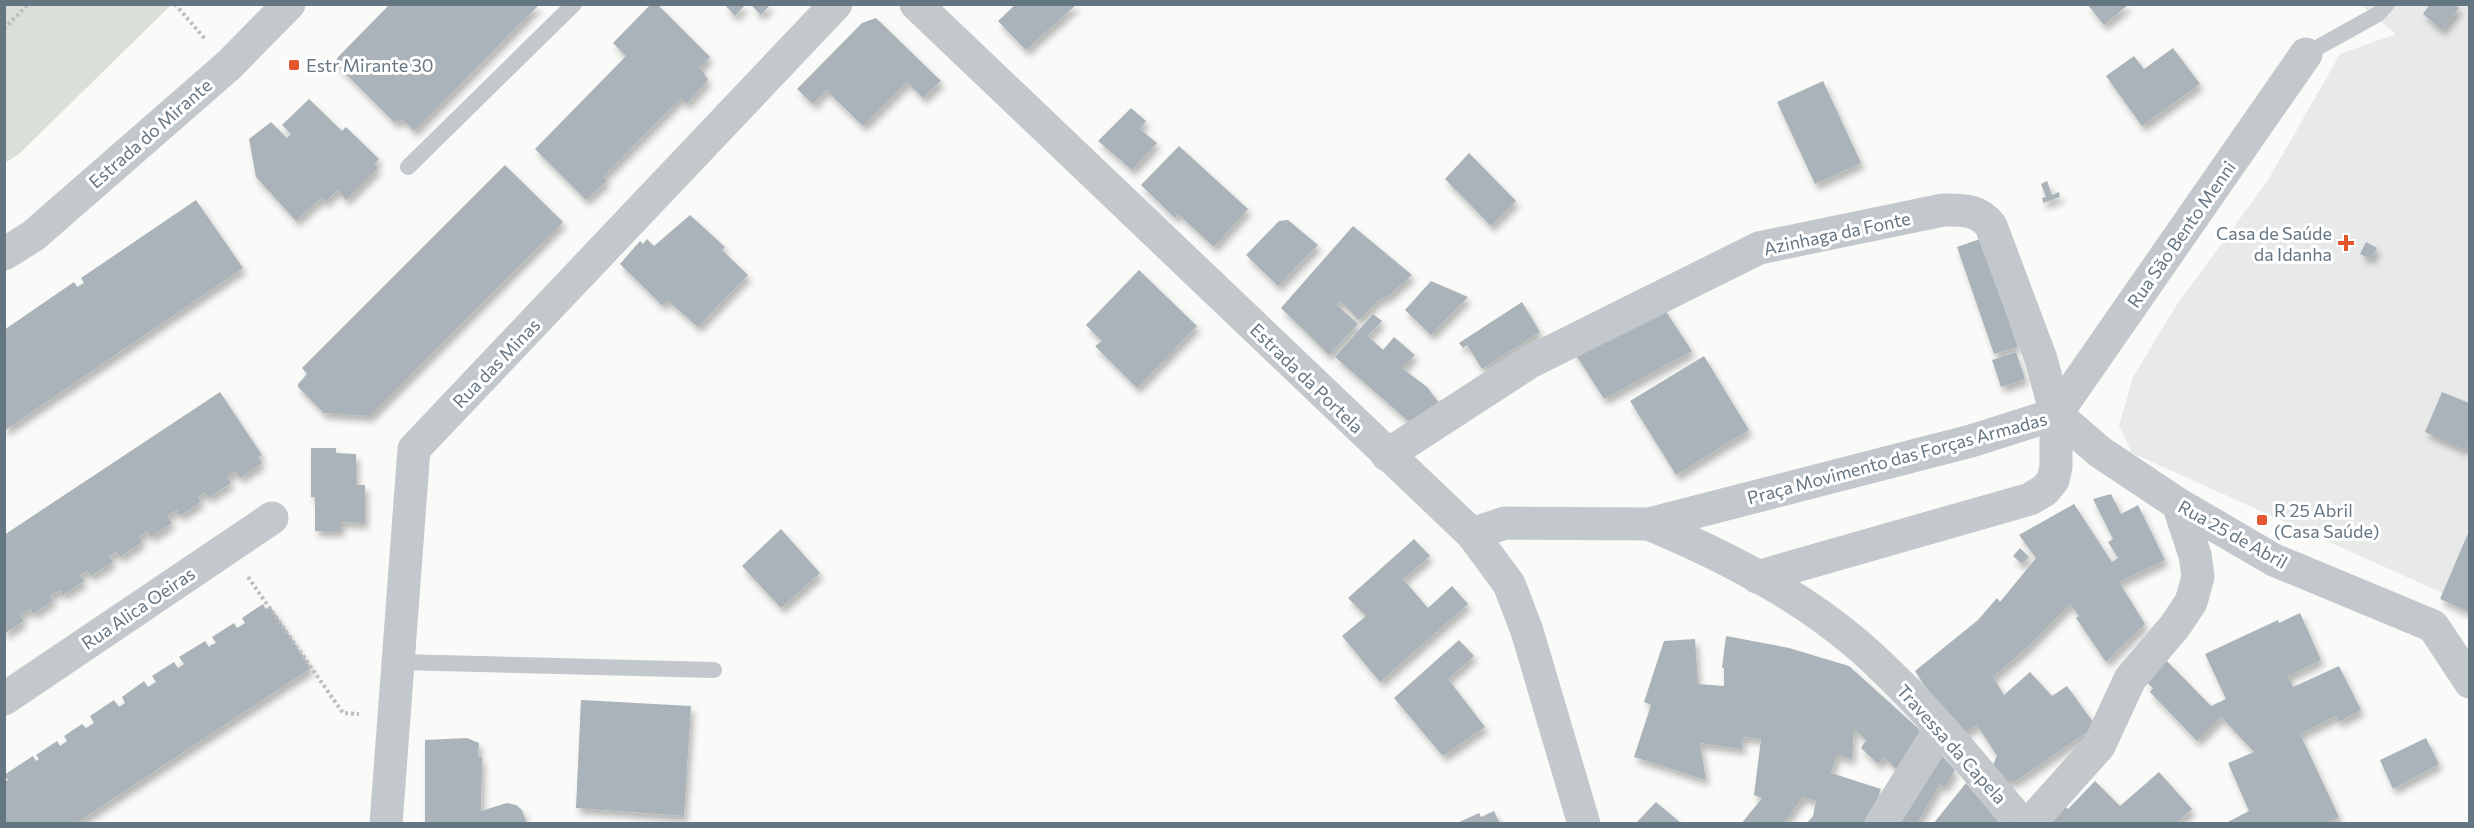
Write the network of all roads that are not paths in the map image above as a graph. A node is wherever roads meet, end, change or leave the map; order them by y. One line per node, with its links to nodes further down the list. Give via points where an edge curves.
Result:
1 (289, 4): 8 (street, Estrada do Mirante, via 229,65 33,236)
2 (574, 4): 7 (lane)
3 (836, 4): 16 (street, Rua das Minas, via 414,448)
4 (916, 4): 10 (street, Estrada da Portela)
5 (2387, 4): 6 (lane, via 2378,14)
6 (2306, 54): 9 (street, Rua São Bento Menni)
7 (408, 167)
8 (4, 254)
9 (2056, 414): 10 (street, Azinhaga da Fonte, via 2041,359 1991,226 1971,210 1943,210 1759,248 1530,362); 11 (street, Rua 25 de Abril, via 2100,452); 13 (street, Praça Movimento das Forças Armadas, via 1971,441); 15 (street, Praça Movimento das Forças Armadas, via 2053,480 2030,499)
10 (1387, 455): 14 (street, Estrada da Portela)
11 (2178, 504): 19 (street, Rua 25 de Abril, via 2274,560 2433,626); 26 (street, via 2198,577 2191,602 2130,680 2099,746)
12 (272, 518): 20 (street, Rua Alica Oeiras)
13 (1649, 524): 14 (street, Praça Movimento das Forças Armadas, via 1505,523); 15 (street, Praça Movimento das Forças Armadas, via 1702,546)
14 (1472, 534): 23 (street, Estrada da Portela, via 1509,584 1527,631)
15 (1758, 577): 17 (street, Praça Movimento das Forças Armadas, via 1821,616)
16 (399, 662): 18 (lane); 22 (street, Rua das Minas)
17 (1881, 665): 21 (street, Travessa da Capela)
18 (714, 670)
19 (2469, 682)
20 (4, 699)
21 (1941, 728): 24 (street); 25 (street, Travessa da Capela)
22 (386, 824)
23 (1584, 824)
24 (1881, 824)
25 (2022, 824)
26 (2029, 824)

